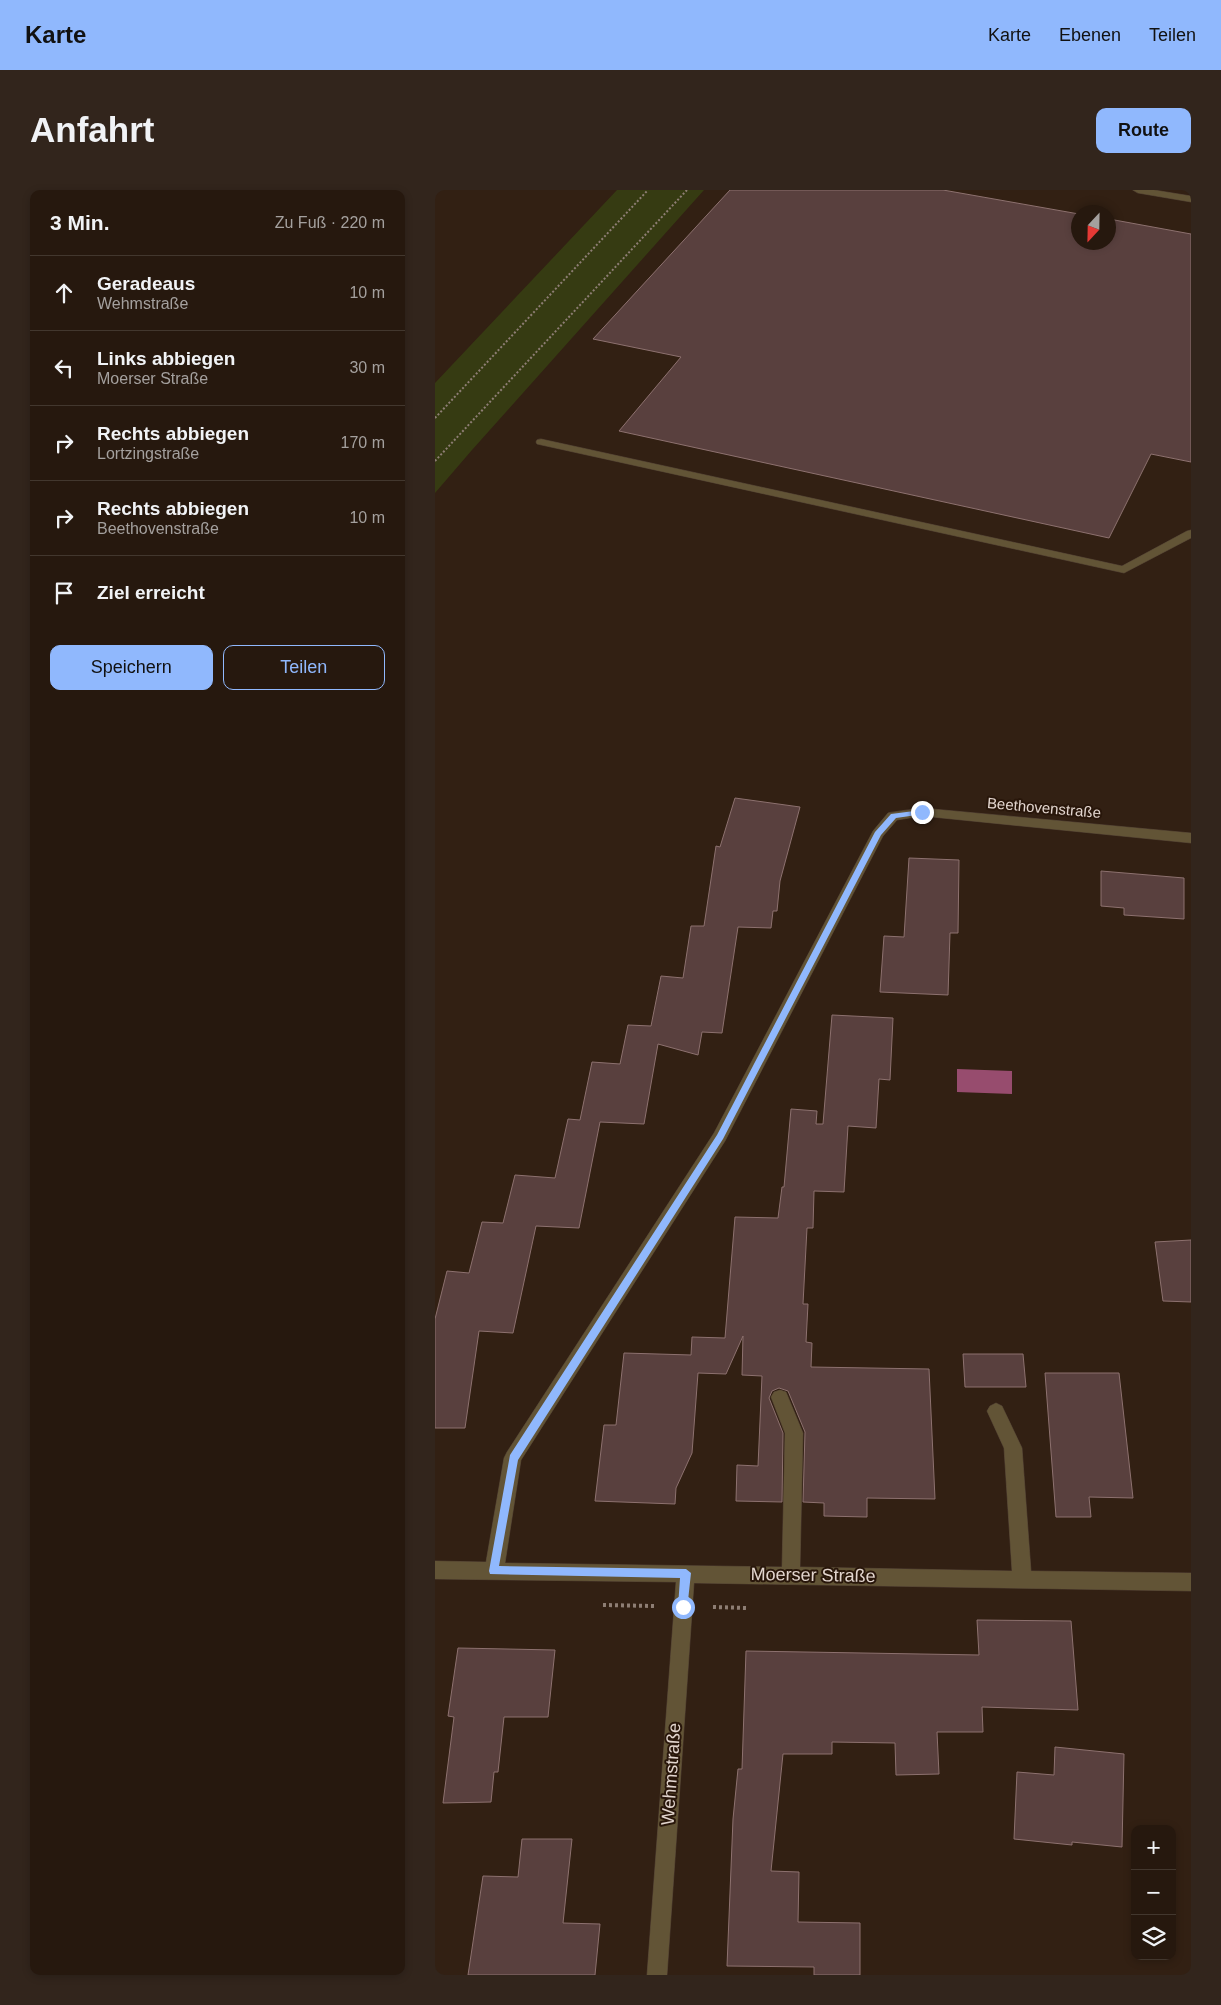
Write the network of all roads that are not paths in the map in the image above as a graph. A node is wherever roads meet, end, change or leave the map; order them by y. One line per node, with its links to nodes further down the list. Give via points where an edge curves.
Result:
1 (1139, 190): 2 (street)
2 (1191, 199)
3 (541, 442): 4 (street, via 1124,570)
4 (1191, 533)
5 (1191, 838): 9 (street, Beethovenstraße, via 922,812 893,816 878,834 720,1137 513,1458)
6 (780, 1397): 11 (street, via 794,1432)
7 (996, 1411): 12 (street, via 1013,1448)
8 (435, 1570): 9 (street, Moerser Straße)
9 (493, 1571): 10 (street, Moerser Straße)
10 (686, 1573): 11 (street, Moerser Straße); 14 (street, Wehmstraße)
11 (791, 1575): 12 (street, Moerser Straße)
12 (1022, 1578): 13 (street, Moerser Straße)
13 (1191, 1582)
14 (657, 1975)

